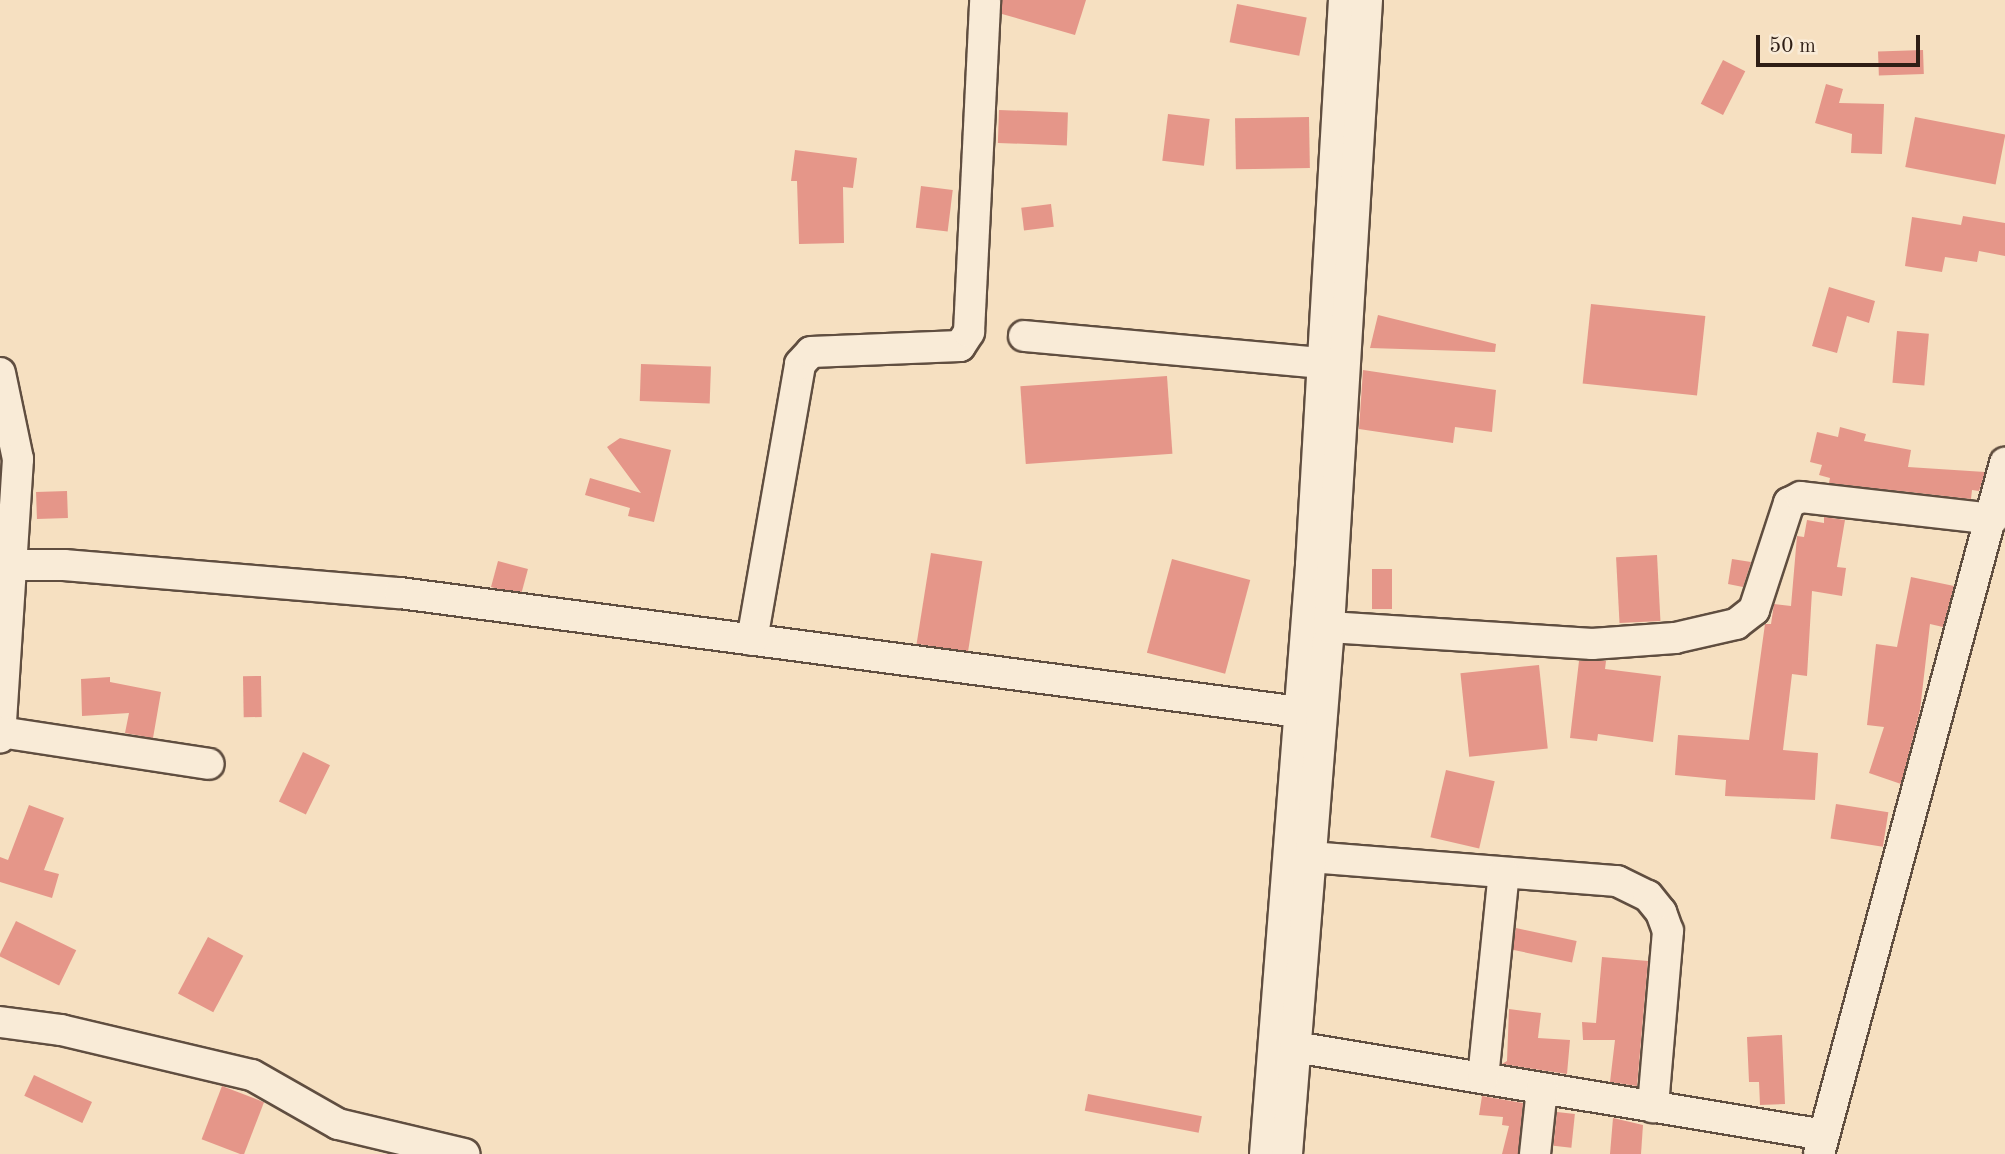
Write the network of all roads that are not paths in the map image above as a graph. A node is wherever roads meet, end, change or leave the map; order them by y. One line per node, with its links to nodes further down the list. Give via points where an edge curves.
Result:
1 (985, 0): 11 (street, via 969,332 960,346 811,352 800,364)
2 (1344, 0): 5 (street)
3 (1367, 0): 5 (street)
4 (1024, 337): 5 (street)
5 (1334, 365): 10 (street); 12 (street)
6 (0, 373): 9 (street, via 18,459)
7 (2005, 470): 8 (street)
8 (1993, 519): 10 (street, via 1801,497 1789,503 1754,610 1736,624 1675,638 1591,644); 22 (street, via 1918,778)
9 (7, 565): 11 (street, via 400,593); 13 (street)
10 (1329, 627): 15 (street)
11 (752, 640): 12 (street)
12 (1299, 712): 24 (street)
13 (0, 734): 14 (street)
14 (209, 764)
15 (1310, 857): 16 (street); 18 (street)
16 (1504, 873): 19 (street); 21 (street, via 1617,881 1633,886 1661,912 1668,932)
17 (0, 1022): 23 (street, via 61,1030 251,1074 338,1124)
18 (1295, 1047): 19 (street); 25 (street)
19 (1483, 1078): 20 (street)
20 (1542, 1088): 21 (street); 26 (street)
21 (1653, 1107): 22 (street)
22 (1821, 1145)
23 (464, 1154)
24 (1265, 1154)
25 (1287, 1154)
26 (1535, 1154)

